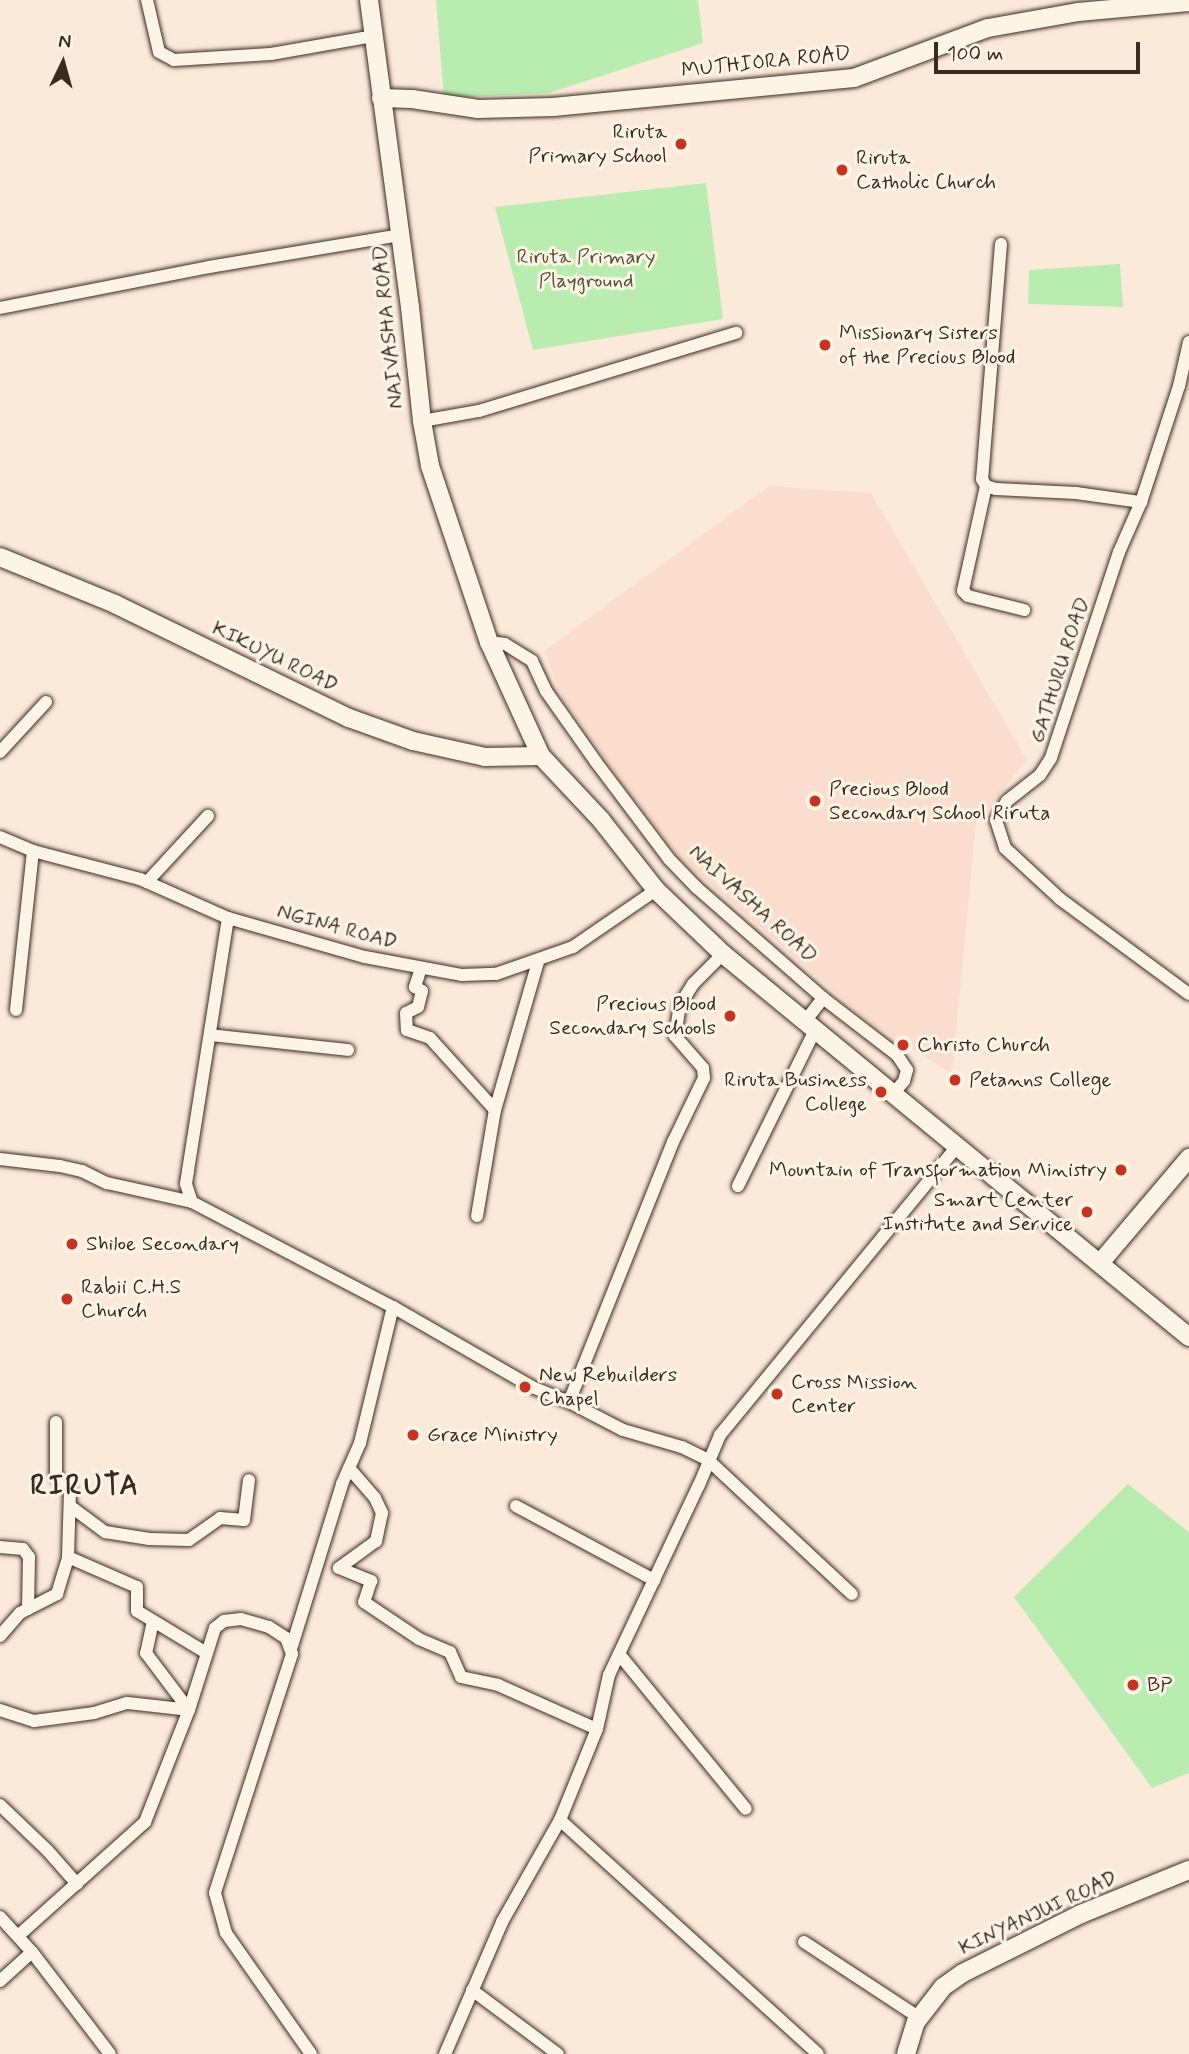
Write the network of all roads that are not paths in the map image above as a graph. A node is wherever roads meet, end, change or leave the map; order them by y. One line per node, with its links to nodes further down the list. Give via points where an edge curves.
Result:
1 (146, 0): 5 (street, via 159,52 174,60 271,54)
2 (369, 0): 5 (main road, NAIVASHA ROAD)
3 (1189, 2): 4 (main road, MUTHIORA ROAD)
4 (1077, 6): 6 (main road, MUTHIORA ROAD, via 988,28 854,78 553,107 478,109)
5 (374, 36): 6 (main road, NAIVASHA ROAD)
6 (381, 98): 7 (main road, NAIVASHA ROAD)
7 (401, 236): 9 (street); 13 (main road, NAIVASHA ROAD)
8 (1001, 244): 14 (street, via 982,460)
9 (0, 308)
10 (736, 333): 13 (street, via 479,411)
11 (1189, 342): 12 (street, GATHURU ROAD)
12 (1184, 385): 15 (street, GATHURU ROAD)
13 (422, 421): 18 (main road, NAIVASHA ROAD, via 430,466)
14 (986, 486): 15 (street); 17 (street, via 963,591)
15 (1142, 502): 31 (street, GATHURU ROAD, via 1119,552 1047,767 1007,801 996,820 1005,848 1060,899)
16 (0, 557): 21 (main road, KIKUYU ROAD, via 115,604 349,718 414,741 485,757)
17 (1024, 610)
18 (489, 642): 21 (main road, NAIVASHA ROAD); 32 (street, NAIVASHA ROAD, via 505,644 532,661 554,702 669,859)
19 (46, 702): 20 (street)
20 (0, 752)
21 (541, 756): 26 (main road, NAIVASHA ROAD, via 601,820)
22 (208, 817): 25 (street)
23 (0, 836): 24 (street, NGINA ROAD)
24 (33, 851): 25 (street, NGINA ROAD); 33 (street)
25 (147, 882): 27 (street, NGINA ROAD)
26 (656, 890): 28 (main road, NAIVASHA ROAD); 29 (street, NGINA ROAD, via 573,947)
27 (228, 918): 30 (street, NGINA ROAD); 35 (street)
28 (723, 954): 34 (main road, NAIVASHA ROAD); 48 (street, via 680,1005 675,1036 703,1068 704,1078 673,1142)
29 (538, 962): 30 (street, NGINA ROAD, via 496,974 463,975); 38 (street)
30 (421, 968): 38 (street, via 415,987 422,991 418,1007 406,1013 407,1030 430,1038)
31 (1189, 994)
32 (823, 998): 34 (street); 37 (street, NAIVASHA ROAD, via 897,1055 907,1070)
33 (16, 1010)
34 (811, 1024): 37 (main road, NAIVASHA ROAD); 42 (street)
35 (210, 1035): 36 (street); 43 (street, via 186,1184)
36 (348, 1050)
37 (893, 1094): 39 (main road, NAIVASHA ROAD)
38 (495, 1110): 44 (street)
39 (956, 1148): 45 (main road, NAIVASHA ROAD); 50 (street, via 720,1435)
40 (0, 1158): 43 (street, via 82,1171 107,1183)
41 (1189, 1158): 45 (main road)
42 (738, 1186)
43 (191, 1202): 46 (street)
44 (477, 1216)
45 (1101, 1263): 47 (main road, NAIVASHA ROAD)
46 (393, 1307): 48 (street, via 532,1387); 51 (street, via 360,1443)
47 (1189, 1337)
48 (569, 1402): 50 (street, via 623,1430)
49 (56, 1422): 53 (street, via 56,1476 70,1490)
50 (707, 1459): 57 (street); 58 (street)
51 (349, 1468): 62 (street); 67 (street, via 375,1497 382,1513 376,1541 339,1568 371,1581 364,1602 419,1639 450,1652 461,1677 498,1685)
52 (249, 1480): 53 (street, via 244,1520 220,1518 189,1540 105,1532)
53 (70, 1506): 56 (street)
54 (516, 1506): 57 (street)
55 (0, 1547): 59 (street, via 23,1549 29,1557)
56 (68, 1557): 59 (street, via 57,1594); 60 (street, via 137,1587 137,1611)
57 (654, 1580): 64 (street)
58 (852, 1594)
59 (28, 1609): 61 (street)
60 (153, 1621): 63 (street); 66 (street, via 146,1653)
61 (0, 1636)
62 (292, 1646): 63 (street, via 270,1627 241,1619 224,1621 215,1628); 80 (street, via 215,1894 226,1933)
63 (205, 1653): 66 (street)
64 (619, 1654): 67 (street, via 609,1675); 69 (street)
65 (0, 1710): 66 (street, via 34,1721 94,1713 127,1703)
66 (189, 1710): 72 (street, via 145,1822)
67 (597, 1729): 70 (street)
68 (0, 1805): 72 (street)
69 (746, 1809)
70 (561, 1820): 78 (street, via 502,1922); 84 (street)
71 (1189, 1870): 79 (main road, KINYANJUI ROAD, via 1081,1914 979,1963 943,1987)
72 (77, 1884): 74 (street)
73 (0, 1917): 74 (street)
74 (18, 1936): 76 (street)
75 (804, 1942): 79 (street)
76 (32, 1952): 77 (street); 81 (street)
77 (0, 1981)
78 (472, 1990): 82 (street); 83 (street)
79 (921, 2019): 85 (main road, KINYANJUI ROAD)
80 (306, 2053)
81 (110, 2054)
82 (445, 2054)
83 (558, 2054)
84 (818, 2054)
85 (906, 2054)

